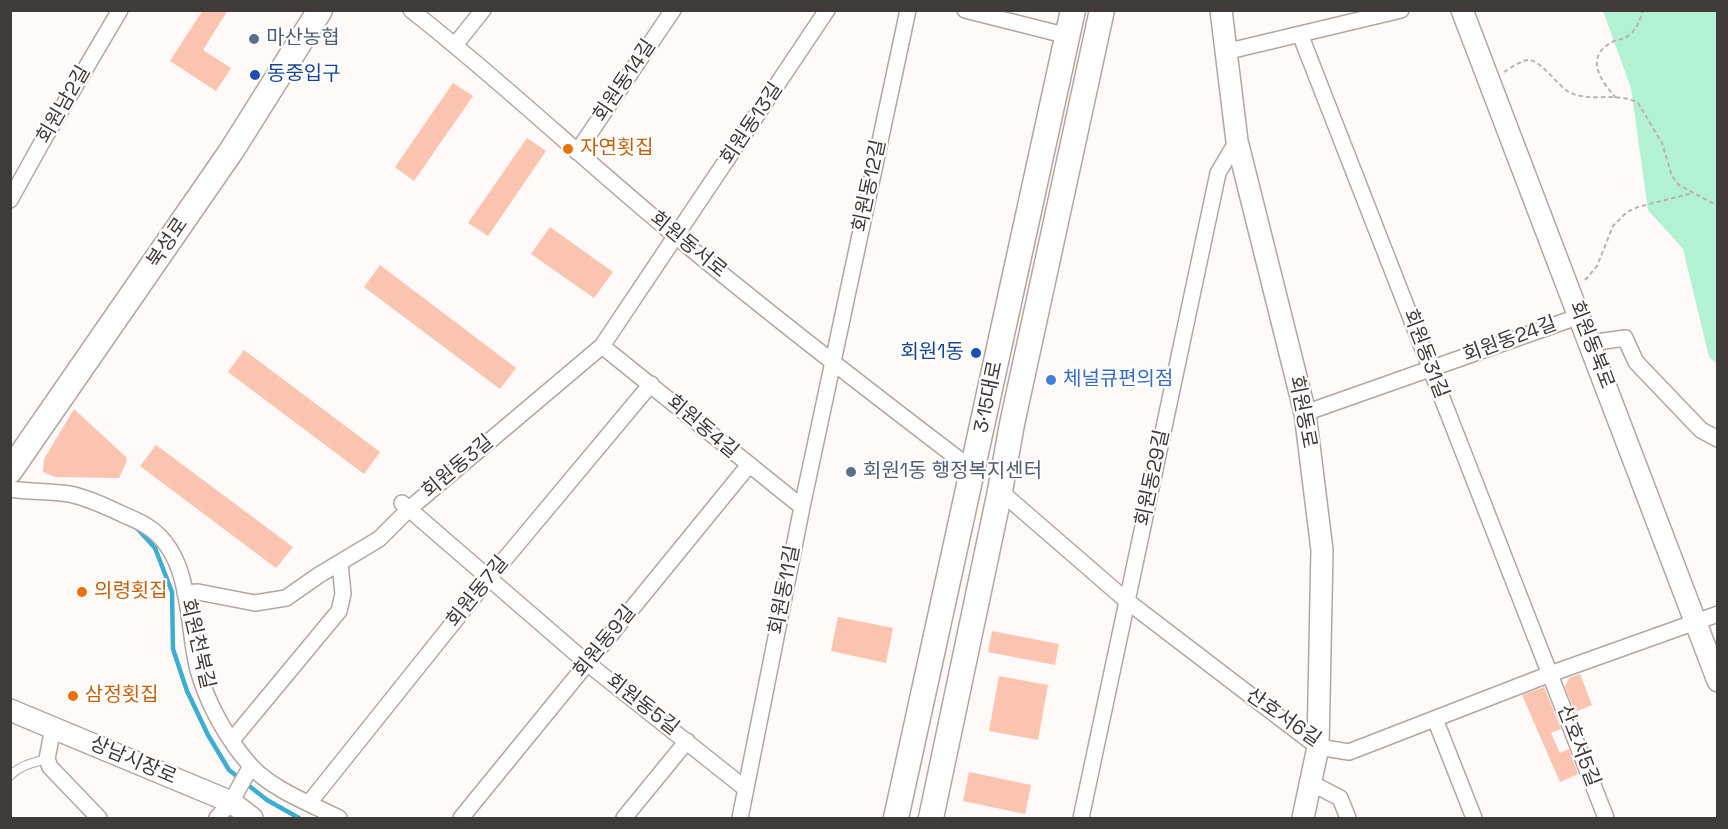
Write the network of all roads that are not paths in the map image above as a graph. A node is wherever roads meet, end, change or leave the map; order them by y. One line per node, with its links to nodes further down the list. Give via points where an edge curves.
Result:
1 (120, 10): 20 (street, 회원남2길)
2 (320, 10): 32 (main road, 북성로, via 232,150)
3 (411, 10): 16 (street, 회원동서로)
4 (483, 10): 16 (street)
5 (673, 10): 19 (street, 회원동14길)
6 (827, 10): 21 (street, 회원동13길)
7 (908, 10): 25 (street, 회원동12길)
8 (965, 10): 15 (street)
9 (1073, 10): 15 (main road, 3·15대로)
10 (1102, 10): 34 (main road, 3·15대로)
11 (1221, 10): 17 (main road, 회원동로)
12 (1401, 10): 14 (street)
13 (1462, 10): 22 (main road, 회원동북로)
14 (1300, 34): 17 (street); 26 (street, 회원동31길)
15 (1068, 36): 31 (main road, 3·15대로)
16 (455, 45): 19 (street, 회원동서로)
17 (1225, 52): 18 (main road, 회원동로)
18 (1237, 141): 28 (main road, 회원동로); 40 (street, 회원동29길, via 1218,173)
19 (577, 152): 21 (street, 회원동서로)
20 (10, 200)
21 (676, 237): 24 (street, 회원동3길); 25 (street, 회원동서로)
22 (1580, 316): 23 (main road, 회원동북로); 26 (street, 회원동24길)
23 (1590, 343): 29 (street, via 1625,338 1636,362 1701,430); 42 (main road, 회원동북로)
24 (602, 346): 27 (street, 회원동4길); 35 (street, 회원동3길)
25 (832, 362): 31 (street, 회원동서로); 36 (street, 회원동11길)
26 (1431, 369): 28 (street, 회원동24길); 44 (street, 회원동31길)
27 (651, 384): 30 (street, 회원동4길); 38 (street, 회원동7길)
28 (1305, 413): 51 (main road, 회원동로, via 1322,550)
29 (1718, 439)
30 (749, 465): 36 (street, 회원동4길); 43 (street, 회원동9길)
31 (973, 470): 66 (main road, 3·15대로)
32 (10, 471)
33 (10, 489): 39 (street, 회원천북길, via 70,494 146,525 167,545)
34 (1000, 491): 40 (street, 산호서6길); 67 (main road, 3·15대로)
35 (405, 506): 37 (street, 회원동3길, via 379,539); 38 (street, 회원동5길)
36 (801, 507): 56 (street, 회원동11길)
37 (340, 564): 39 (street, 회원동3길, via 286,598 255,603); 49 (street, via 343,594 339,611)
38 (489, 578): 43 (street, 회원동5길); 58 (street, 회원동7길)
39 (185, 593): 49 (street, 회원천북길, via 198,670)
40 (1127, 601): 51 (street, 산호서6길); 68 (street, 회원동29길)
41 (1718, 614): 42 (street, 산호서6길)
42 (1694, 622): 44 (street, 산호서6길); 45 (main road, 회원동북로)
43 (587, 663): 50 (street, 회원동5길); 63 (street, 회원동9길)
44 (1550, 674): 47 (street, 산호서6길); 72 (street, 산호서5길)
45 (1718, 681)
46 (10, 710): 48 (main road, 상남시장로)
47 (1435, 719): 51 (street, 산호서6길, via 1349,752); 71 (street)
48 (53, 727): 52 (street); 57 (main road, 상남시장로)
49 (232, 740): 53 (street, 회원천북길)
50 (687, 741): 56 (street, 회원동5길); 64 (street)
51 (1318, 747): 55 (main road, 회원동로)
52 (47, 759): 54 (lane, via 16,769); 59 (street)
53 (249, 769): 57 (street); 58 (street, 회원천북길)
54 (10, 776)
55 (1311, 783): 69 (main road, 회원동로); 70 (street, via 1340,798)
56 (746, 789): 65 (street, 회원동11길)
57 (235, 796): 60 (street); 61 (main road, 상남시장로)
58 (309, 802): 62 (street, 회원천북길)
59 (99, 819)
60 (217, 819)
61 (252, 819)
62 (339, 819)
63 (461, 819)
64 (624, 819)
65 (740, 819)
66 (896, 819)
67 (931, 819)
68 (1081, 819)
69 (1303, 819)
70 (1348, 819)
71 (1474, 819)
72 (1606, 819)

